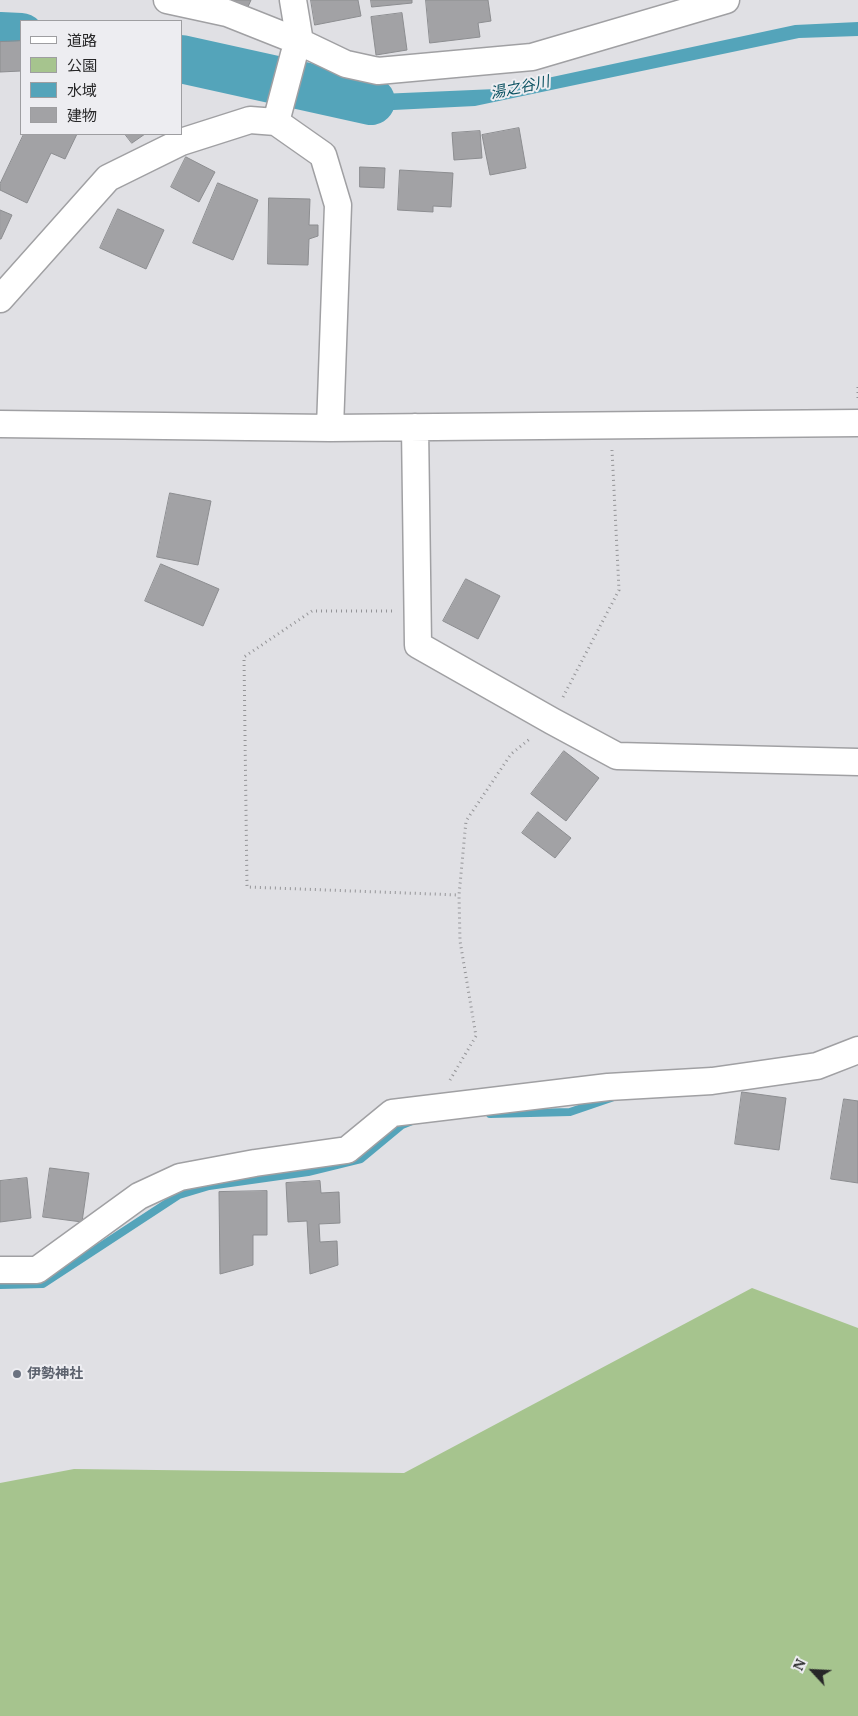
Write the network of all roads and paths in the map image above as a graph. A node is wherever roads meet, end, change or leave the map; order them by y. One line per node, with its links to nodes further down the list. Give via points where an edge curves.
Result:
1 (168, 0): 4 (street, via 227,13)
2 (293, 0): 4 (street)
3 (726, 0): 4 (street, via 532,57 378,71)
4 (297, 48): 5 (street)
5 (278, 114): 6 (street, via 181,142 108,178); 11 (street, via 323,155 338,205)
6 (0, 299)
7 (858, 423): 9 (street)
8 (0, 424): 11 (street)
9 (611, 425): 10 (street); 13 (path, via 619,590)
10 (415, 427): 11 (street); 12 (street)
11 (330, 428)
12 (418, 611): 13 (street, via 418,645); 15 (path, via 312,611 244,657 247,887)
13 (552, 722): 14 (street, via 617,756); 15 (path, via 511,754 466,820)
14 (858, 762)
15 (460, 895): 17 (path, via 460,941 476,1036)
16 (858, 1050): 17 (street, via 817,1066 712,1081 608,1087)
17 (434, 1106): 18 (street, via 392,1112 347,1150 180,1177 139,1196 37,1270)
18 (0, 1270)

